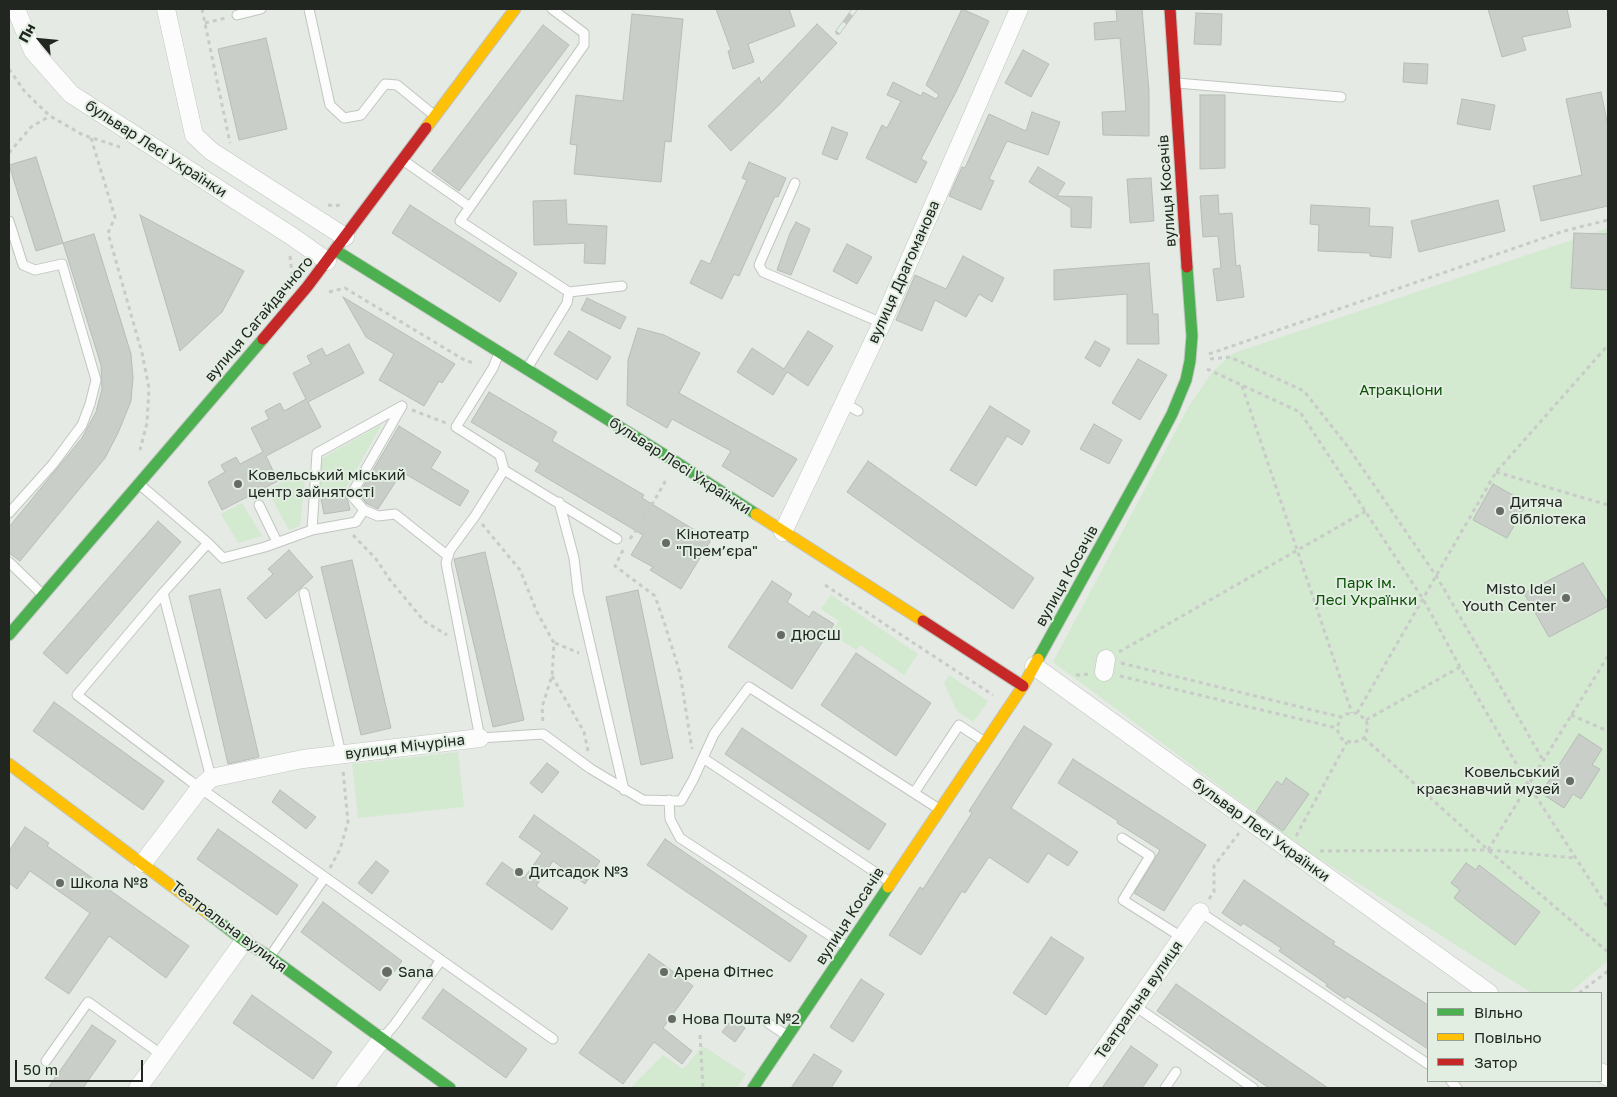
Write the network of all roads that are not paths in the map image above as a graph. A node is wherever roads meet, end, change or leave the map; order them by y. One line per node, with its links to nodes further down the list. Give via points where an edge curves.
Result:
1 (16, 9): 17 (street, бульвар Лесі Українки, via 34,51 71,94 293,237)
2 (166, 9): 17 (street, бульвар Лесі Українки, via 194,135)
3 (261, 9): 9 (lane)
4 (309, 9): 12 (lane, via 330,105 344,118 361,115 385,84 397,85)
5 (515, 9): 12 (street, вулиця Сагайдачного)
6 (552, 9): 15 (lane, via 584,32 584,45)
7 (1019, 9): 20 (street, вулиця Драгоманова)
8 (1170, 9): 10 (street, вулиця Косачів)
9 (237, 15)
10 (1175, 83): 11 (lane); 40 (street, вулиця Косачів, via 1192,336 1186,380 1172,414)
11 (1341, 97)
12 (434, 116): 13 (street, вулиця Сагайдачного)
13 (402, 159): 15 (lane); 17 (street, вулиця Сагайдачного)
14 (795, 183): 20 (lane, via 759,265 763,272)
15 (470, 207): 19 (lane, via 460,221)
16 (9, 221): 28 (lane, via 23,265 35,270 62,264 96,380 82,425 53,464)
17 (335, 249): 21 (street, бульвар Лесі Українки); 24 (street, вулиця Сагайдачного, via 307,287)
18 (622, 286): 19 (lane)
19 (569, 292): 22 (lane, via 567,302)
20 (882, 324): 30 (street, вулиця Драгоманова, via 851,407)
21 (500, 353): 22 (street, бульвар Лесі Українки); 23 (lane, via 456,427 500,455)
22 (527, 370): 30 (street, бульвар Лесі Українки)
23 (504, 470): 25 (lane); 34 (lane)
24 (139, 484): 33 (lane); 38 (street, вулиця Сагайдачного)
25 (559, 502): 31 (lane); 48 (lane)
26 (259, 505): 32 (lane)
27 (364, 510): 29 (lane, via 356,522); 29 (lane, via 350,496 402,406 317,453); 34 (lane, via 378,516 395,514)
28 (9, 513)
29 (312, 530): 32 (lane)
30 (783, 532): 41 (street, бульвар Лесі Українки)
31 (618, 539)
32 (277, 542): 33 (lane, via 223,558)
33 (208, 543): 36 (lane)
34 (448, 556): 42 (lane, вулиця Мічуріна, via 446,563 460,643)
35 (9, 562): 38 (lane)
36 (163, 593): 47 (lane); 47 (lane, via 77,695)
37 (304, 593): 44 (lane)
38 (42, 594): 39 (street, вулиця Сагайдачного)
39 (9, 635)
40 (1034, 666): 41 (street, вулиця Косачів); 62 (street, бульвар Лесі Українки)
41 (1022, 686): 43 (street, вулиця Косачів)
42 (480, 738): 44 (street, вулиця Мічуріна); 48 (lane, via 543,734)
43 (985, 742): 49 (lane, via 959,725); 51 (street, вулиця Косачів)
44 (341, 754): 47 (street, вулиця Мічуріна, via 303,759)
45 (703, 758): 49 (lane, via 714,734 749,687); 50 (lane, via 681,801); 55 (lane)
46 (9, 764): 53 (street, Театральна вулиця)
47 (205, 783): 53 (street); 54 (lane)
48 (624, 790): 50 (lane, via 643,800)
49 (914, 793): 51 (lane)
50 (669, 800): 59 (lane, via 670,819 680,838)
51 (939, 809): 55 (street, вулиця Косачів)
52 (1122, 838): 57 (lane, via 1150,856 1123,900)
53 (144, 863): 58 (street, Театральна вулиця)
54 (325, 877): 60 (lane); 61 (lane)
55 (890, 882): 59 (street, вулиця Косачів)
56 (1200, 912): 57 (street, Театральна вулиця); 70 (lane)
57 (1183, 938): 63 (street, Театральна вулиця)
58 (244, 941): 60 (street, Театральна вулиця); 68 (street)
59 (848, 948): 65 (street, вулиця Косачів)
60 (270, 957): 66 (street, Театральна вулиця)
61 (441, 960): 66 (lane); 67 (lane)
62 (1487, 992)
63 (1135, 1006): 76 (street, Театральна вулиця); 78 (lane)
64 (768, 1023): 65 (lane)
65 (788, 1037): 75 (street, вулиця Косачів)
66 (382, 1039): 73 (street); 74 (street, Театральна вулиця)
67 (553, 1039)
68 (162, 1055): 69 (lane, via 88,1002); 72 (street)
69 (46, 1061)
70 (1427, 1063)
71 (1176, 1072): 77 (lane)
72 (138, 1088)
73 (345, 1088)
74 (450, 1088)
75 (754, 1088)
76 (1077, 1088)
77 (1165, 1088)
78 (1253, 1088)

